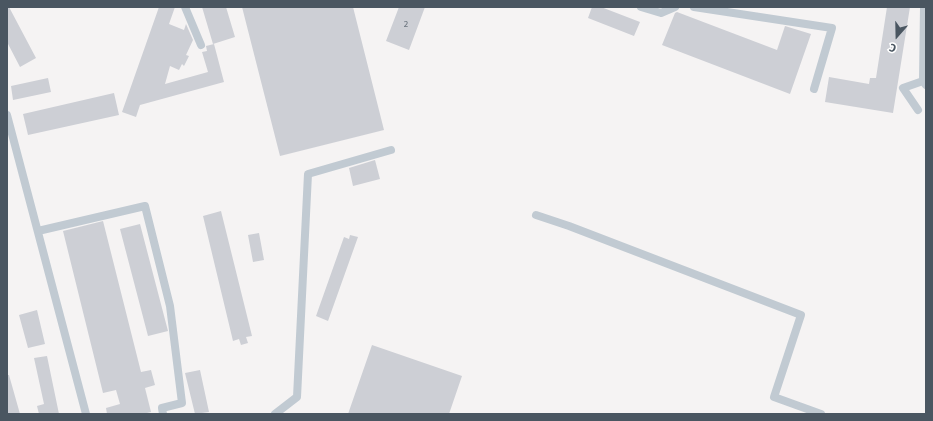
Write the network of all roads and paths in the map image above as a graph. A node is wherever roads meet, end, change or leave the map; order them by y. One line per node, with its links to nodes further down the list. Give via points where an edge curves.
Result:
1 (185, 7): 7 (lane)
2 (641, 7): 3 (lane, via 662,13)
3 (675, 7)
4 (694, 7): 6 (lane)
5 (924, 7): 8 (lane)
6 (741, 10): 10 (lane, via 832,28)
7 (201, 45)
8 (925, 72): 9 (lane)
9 (925, 83): 11 (lane, via 903,88)
10 (814, 89)
11 (918, 110)
12 (7, 115): 15 (lane)
13 (391, 150): 18 (lane, via 308,174 297,397)
14 (536, 215): 19 (lane, via 801,315 774,397)
15 (38, 231): 16 (lane); 17 (lane, via 145,206 170,306 182,403 162,408)
16 (86, 414)
17 (163, 414)
18 (276, 414)
19 (821, 414)

